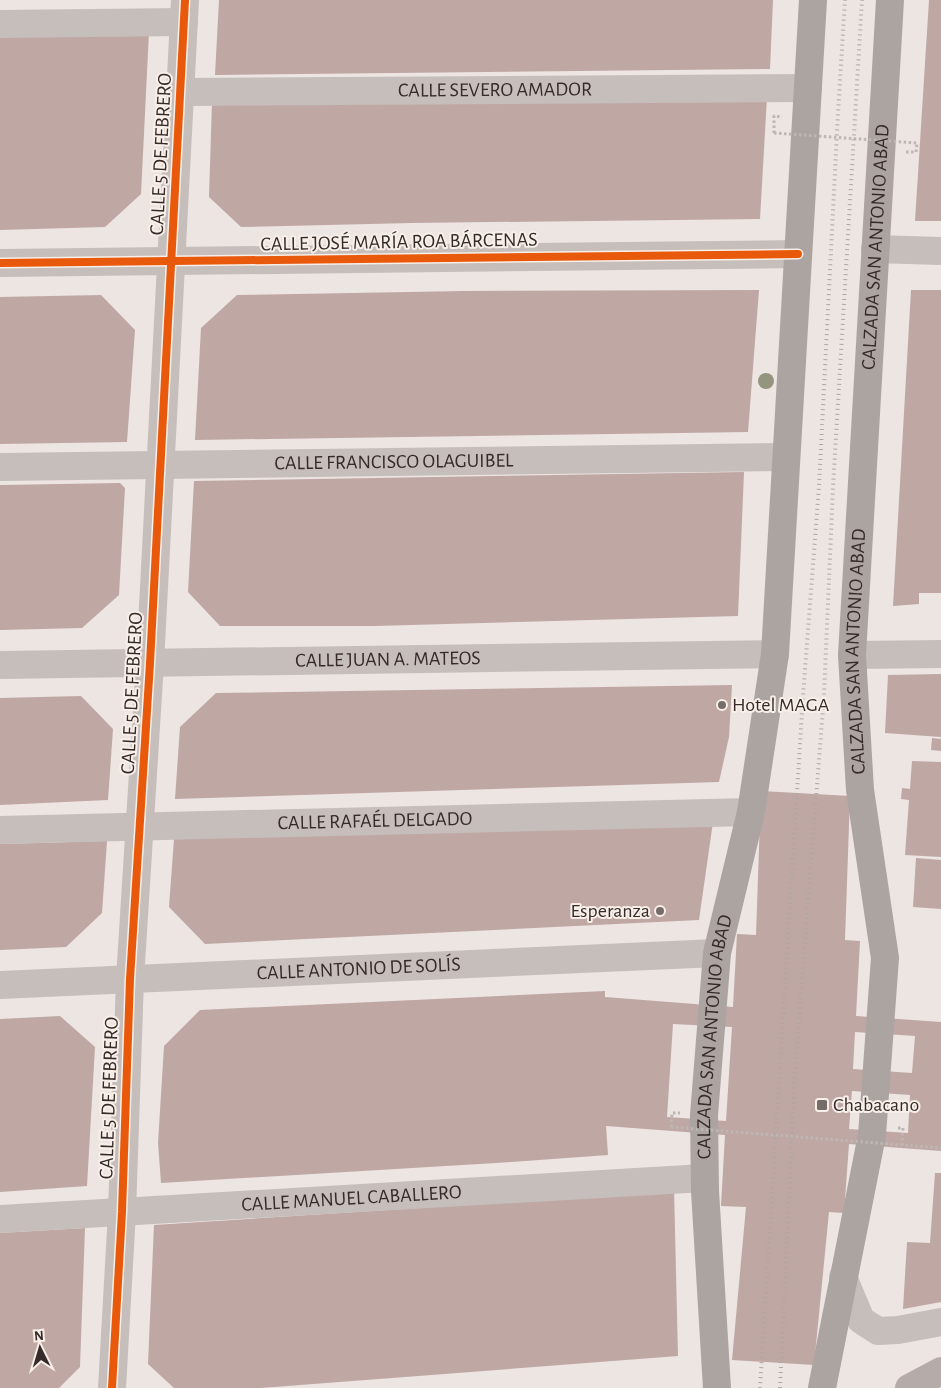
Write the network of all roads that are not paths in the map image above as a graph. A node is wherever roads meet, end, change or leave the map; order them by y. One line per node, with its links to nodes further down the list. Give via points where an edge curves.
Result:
1 (813, 0): 5 (highway, CALZADA SAN ANTONIO ABAD)
2 (890, 0): 7 (highway, CALZADA SAN ANTONIO ABAD)
3 (185, 11): 4 (street); 6 (street, CALLE 5 DE FEBRERO)
4 (0, 24)
5 (808, 88): 6 (street, CALLE SEVERO AMADOR); 9 (highway, CALZADA SAN ANTONIO ABAD)
6 (181, 92): 10 (street, CALLE 5 DE FEBRERO)
7 (875, 249): 8 (street); 17 (highway, CALZADA SAN ANTONIO ABAD)
8 (941, 251)
9 (798, 254): 10 (street, CALLE JOSÉ MARÍA ROA BÁRCENAS); 12 (highway, CALZADA SAN ANTONIO ABAD)
10 (172, 261): 11 (street, CALLE JOSÉ MARÍA ROA BÁRCENAS); 13 (street, CALLE 5 DE FEBRERO)
11 (0, 263)
12 (786, 457): 13 (street, CALLE FRANCISCO OLAGUIBEL); 15 (highway, CALZADA SAN ANTONIO ABAD)
13 (160, 465): 14 (street, CALLE FRANCISCO OLAGUIBEL); 18 (street, CALLE 5 DE FEBRERO)
14 (0, 467)
15 (775, 654): 18 (street, CALLE JUAN A. MATEOS); 20 (highway, CALZADA SAN ANTONIO ABAD)
16 (941, 654): 17 (street)
17 (852, 655): 29 (highway, CALZADA SAN ANTONIO ABAD, via 860,790 884,958 872,1135)
18 (150, 663): 19 (street, CALLE JUAN A. MATEOS); 21 (street, CALLE 5 DE FEBRERO)
19 (0, 665)
20 (751, 812): 21 (street, CALLE RAFAÉL DELGADO); 23 (highway, CALZADA SAN ANTONIO ABAD)
21 (141, 827): 22 (street, CALLE RAFAÉL DELGADO); 24 (street, CALLE 5 DE FEBRERO)
22 (0, 830)
23 (717, 953): 24 (street, CALLE ANTONIO DE SOLÍS); 26 (highway, CALZADA SAN ANTONIO ABAD, via 704,1115)
24 (130, 979): 25 (street, CALLE ANTONIO DE SOLÍS); 27 (street, CALLE 5 DE FEBRERO)
25 (0, 985)
26 (704, 1178): 27 (street, CALLE MANUEL CABALLERO); 33 (highway, CALZADA SAN ANTONIO ABAD)
27 (122, 1212): 28 (street, CALLE MANUEL CABALLERO); 32 (street, CALLE 5 DE FEBRERO)
28 (0, 1219)
29 (843, 1277): 30 (street, via 861,1320 878,1331); 34 (highway, CALZADA SAN ANTONIO ABAD)
30 (941, 1322)
31 (941, 1371): 35 (main road)
32 (112, 1388)
33 (717, 1388)
34 (822, 1388)
35 (909, 1388)

